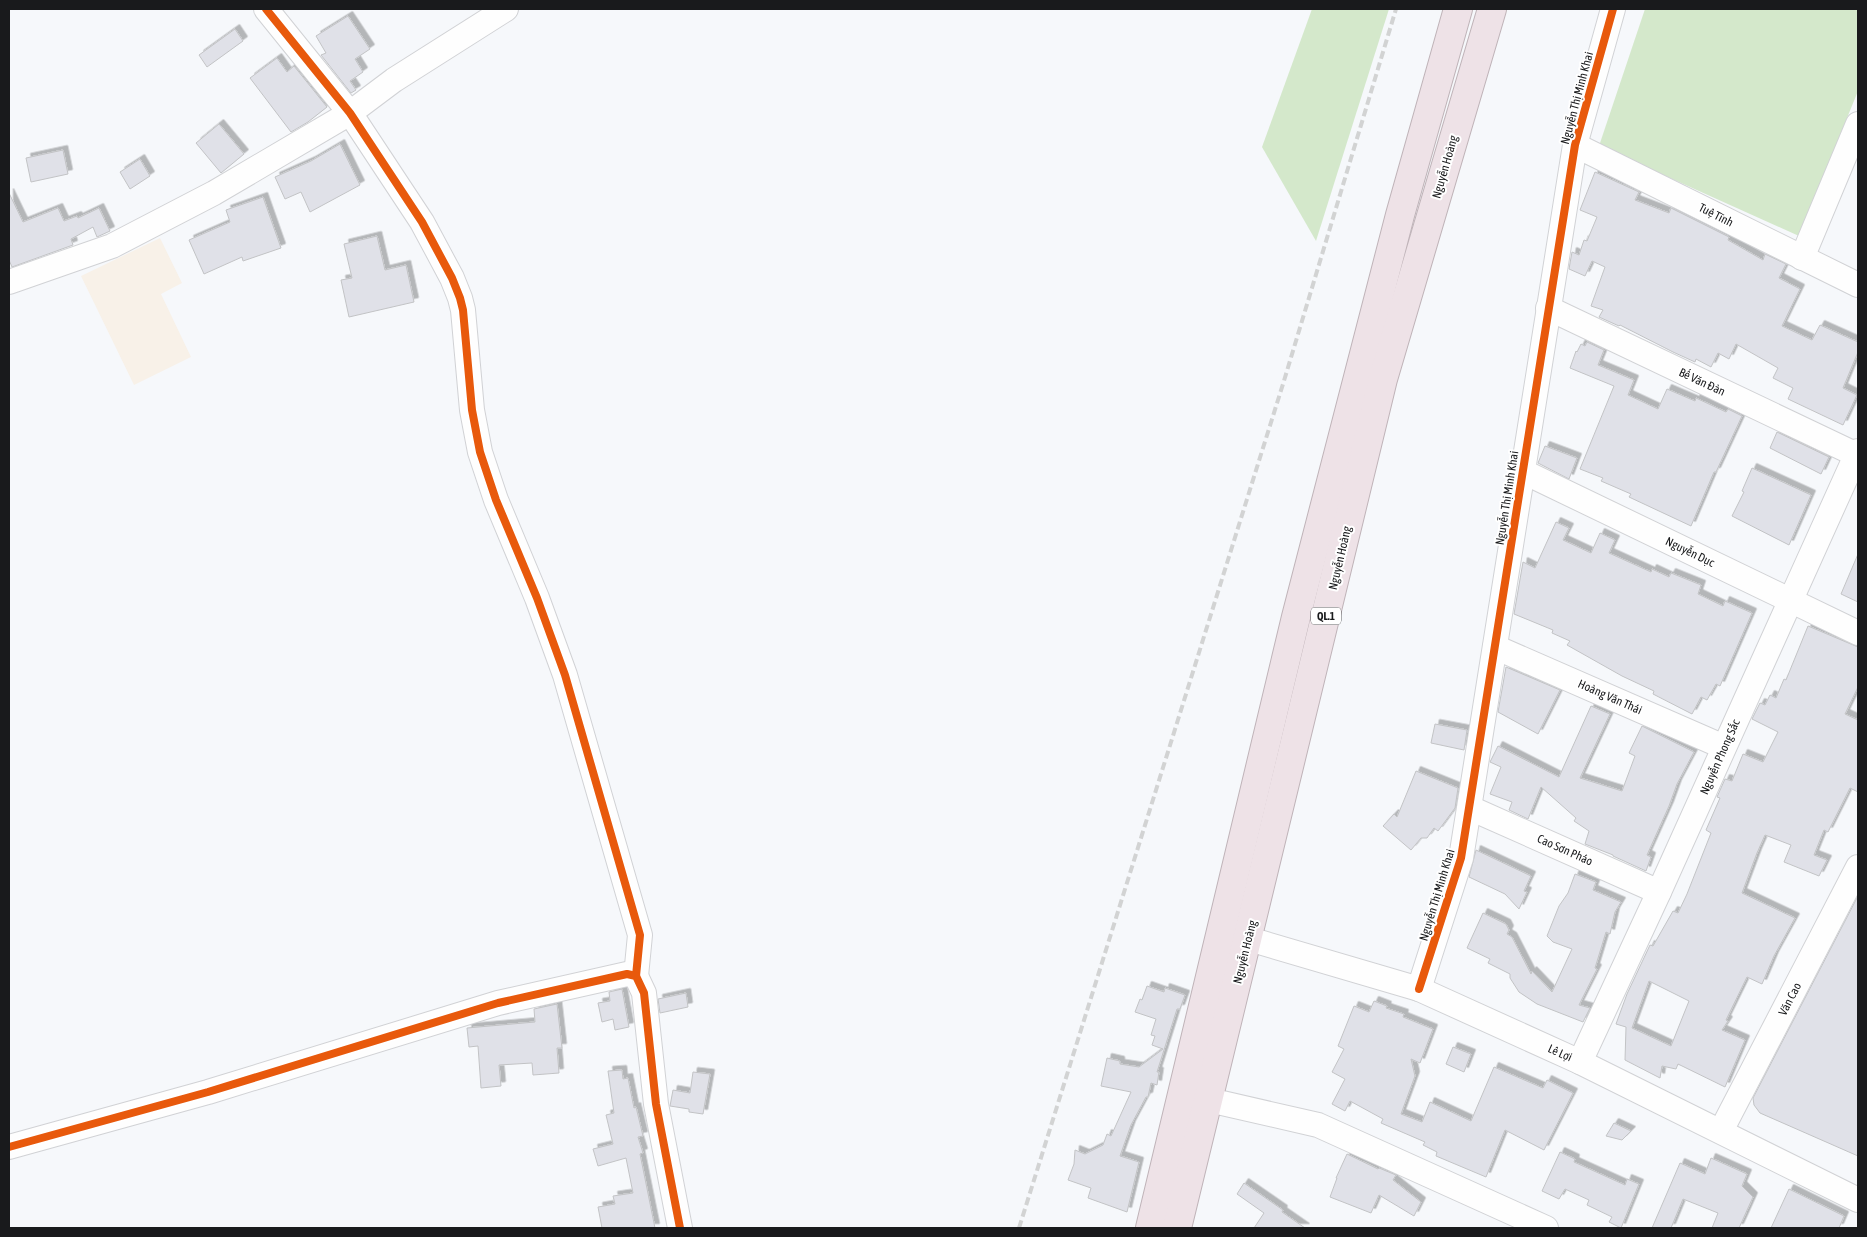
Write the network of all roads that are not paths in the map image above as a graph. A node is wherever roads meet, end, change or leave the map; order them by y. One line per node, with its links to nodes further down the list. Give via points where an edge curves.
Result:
1 (266, 9): 6 (street)
2 (506, 9): 6 (street, via 394,80)
3 (1458, 9): 31 (highway, QL.1, via 1400,215 1296,617)
4 (1492, 9): 22 (highway, Nguyễn Hoàng / QL.1, via 1383,379)
5 (1613, 9): 8 (street, Nguyễn Thị Minh Khai)
6 (350, 113): 10 (street, via 214,193 112,246); 23 (street, via 422,222 460,298 472,410 480,452 565,675 640,935)
7 (1858, 124): 9 (street)
8 (1575, 145): 9 (street, Tuệ Tĩnh); 12 (street, Nguyễn Thị Minh Khai)
9 (1802, 258): 11 (street, Tuệ Tĩnh)
10 (9, 282)
11 (1858, 286)
12 (1548, 308): 13 (street, Bế Văn Đàn); 14 (street, Nguyễn Thị Minh Khai)
13 (1857, 453): 15 (street, Nguyễn Phong Sắc)
14 (1522, 471): 15 (street, Nguyễn Dục); 17 (street, Nguyễn Thị Minh Khai)
15 (1791, 600): 16 (street, Nguyễn Dục); 18 (street, Nguyễn Phong Sắc)
16 (1858, 633)
17 (1495, 647): 18 (street, Hoàng Văn Thái); 19 (street, Nguyễn Thị Minh Khai)
18 (1724, 747): 21 (street, Nguyễn Phong Sắc)
19 (1470, 808): 21 (street, Cao Sơn Pháo); 24 (street, Nguyễn Thị Minh Khai, via 1461,858)
20 (1858, 867): 27 (street, Văn Cao)
21 (1659, 892): 25 (street, Nguyễn Phong Sắc)
22 (1249, 939): 24 (street, Lê Lợi); 26 (highway, Nguyễn Hoàng / QL.1)
23 (636, 976): 28 (street, via 627,974 498,1004 208,1092); 30 (street, via 644,993 656,1104)
24 (1419, 989): 25 (street, Lê Lợi)
25 (1580, 1062): 27 (street, Lê Lợi)
26 (1209, 1100): 32 (highway, Nguyễn Hoàng / QL.1); 33 (street, via 1318,1125)
27 (1721, 1132): 29 (street, Lê Lợi)
28 (9, 1147)
29 (1858, 1200)
30 (680, 1228)
31 (1150, 1228)
32 (1177, 1228)
33 (1546, 1228)

